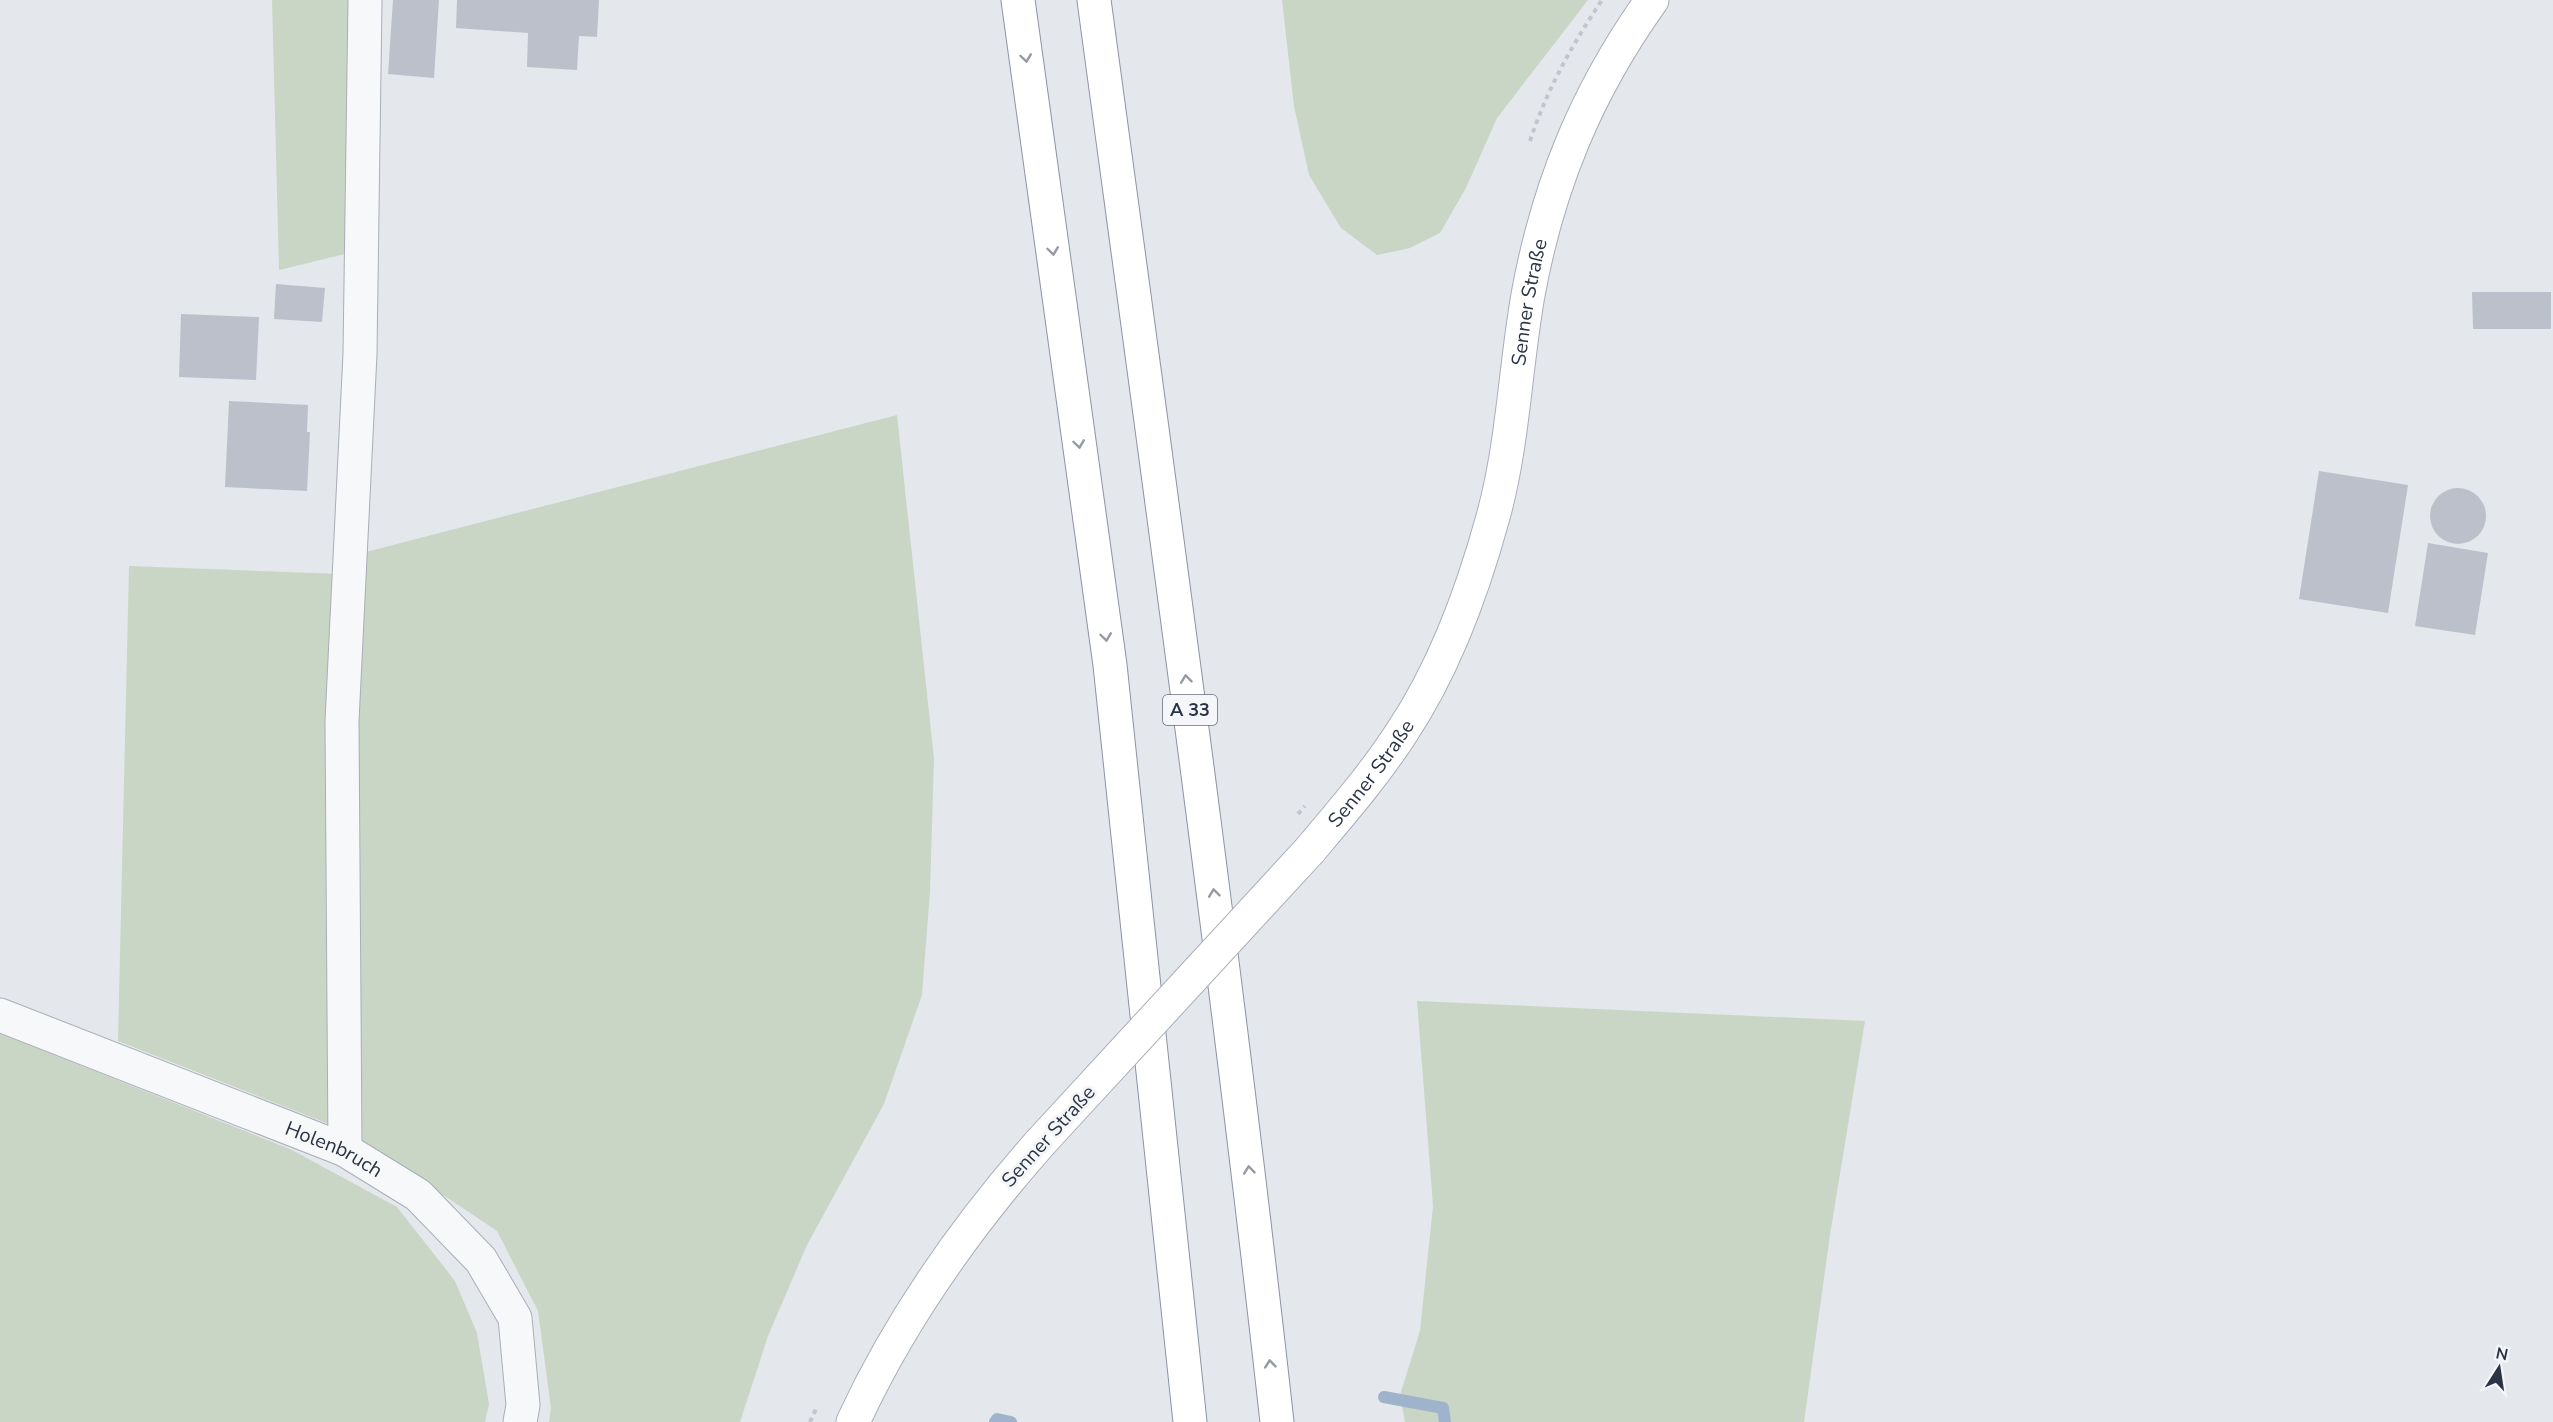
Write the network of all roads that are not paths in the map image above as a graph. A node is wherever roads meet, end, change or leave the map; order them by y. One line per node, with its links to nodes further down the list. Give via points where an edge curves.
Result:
1 (365, 0): 6 (street, via 360,354 342,721)
2 (1018, 0): 9 (main road, one-way to 9, via 1110,665)
3 (1094, 0): 10 (main road, A 33, one-way to 3, via 1241,1104)
4 (1652, 0): 8 (main road, Senner Straße, bridge, via 1606,69 1561,168 1528,295 1494,516 1470,591 1441,661 1403,730 1310,850 1007,1180 913,1311)
5 (0, 1015): 6 (street, Holenbruch)
6 (345, 1150): 7 (street, Holenbruch, via 418,1195 481,1260 515,1318 524,1405)
7 (520, 1422)
8 (853, 1422)
9 (1190, 1422)
10 (1277, 1422)

